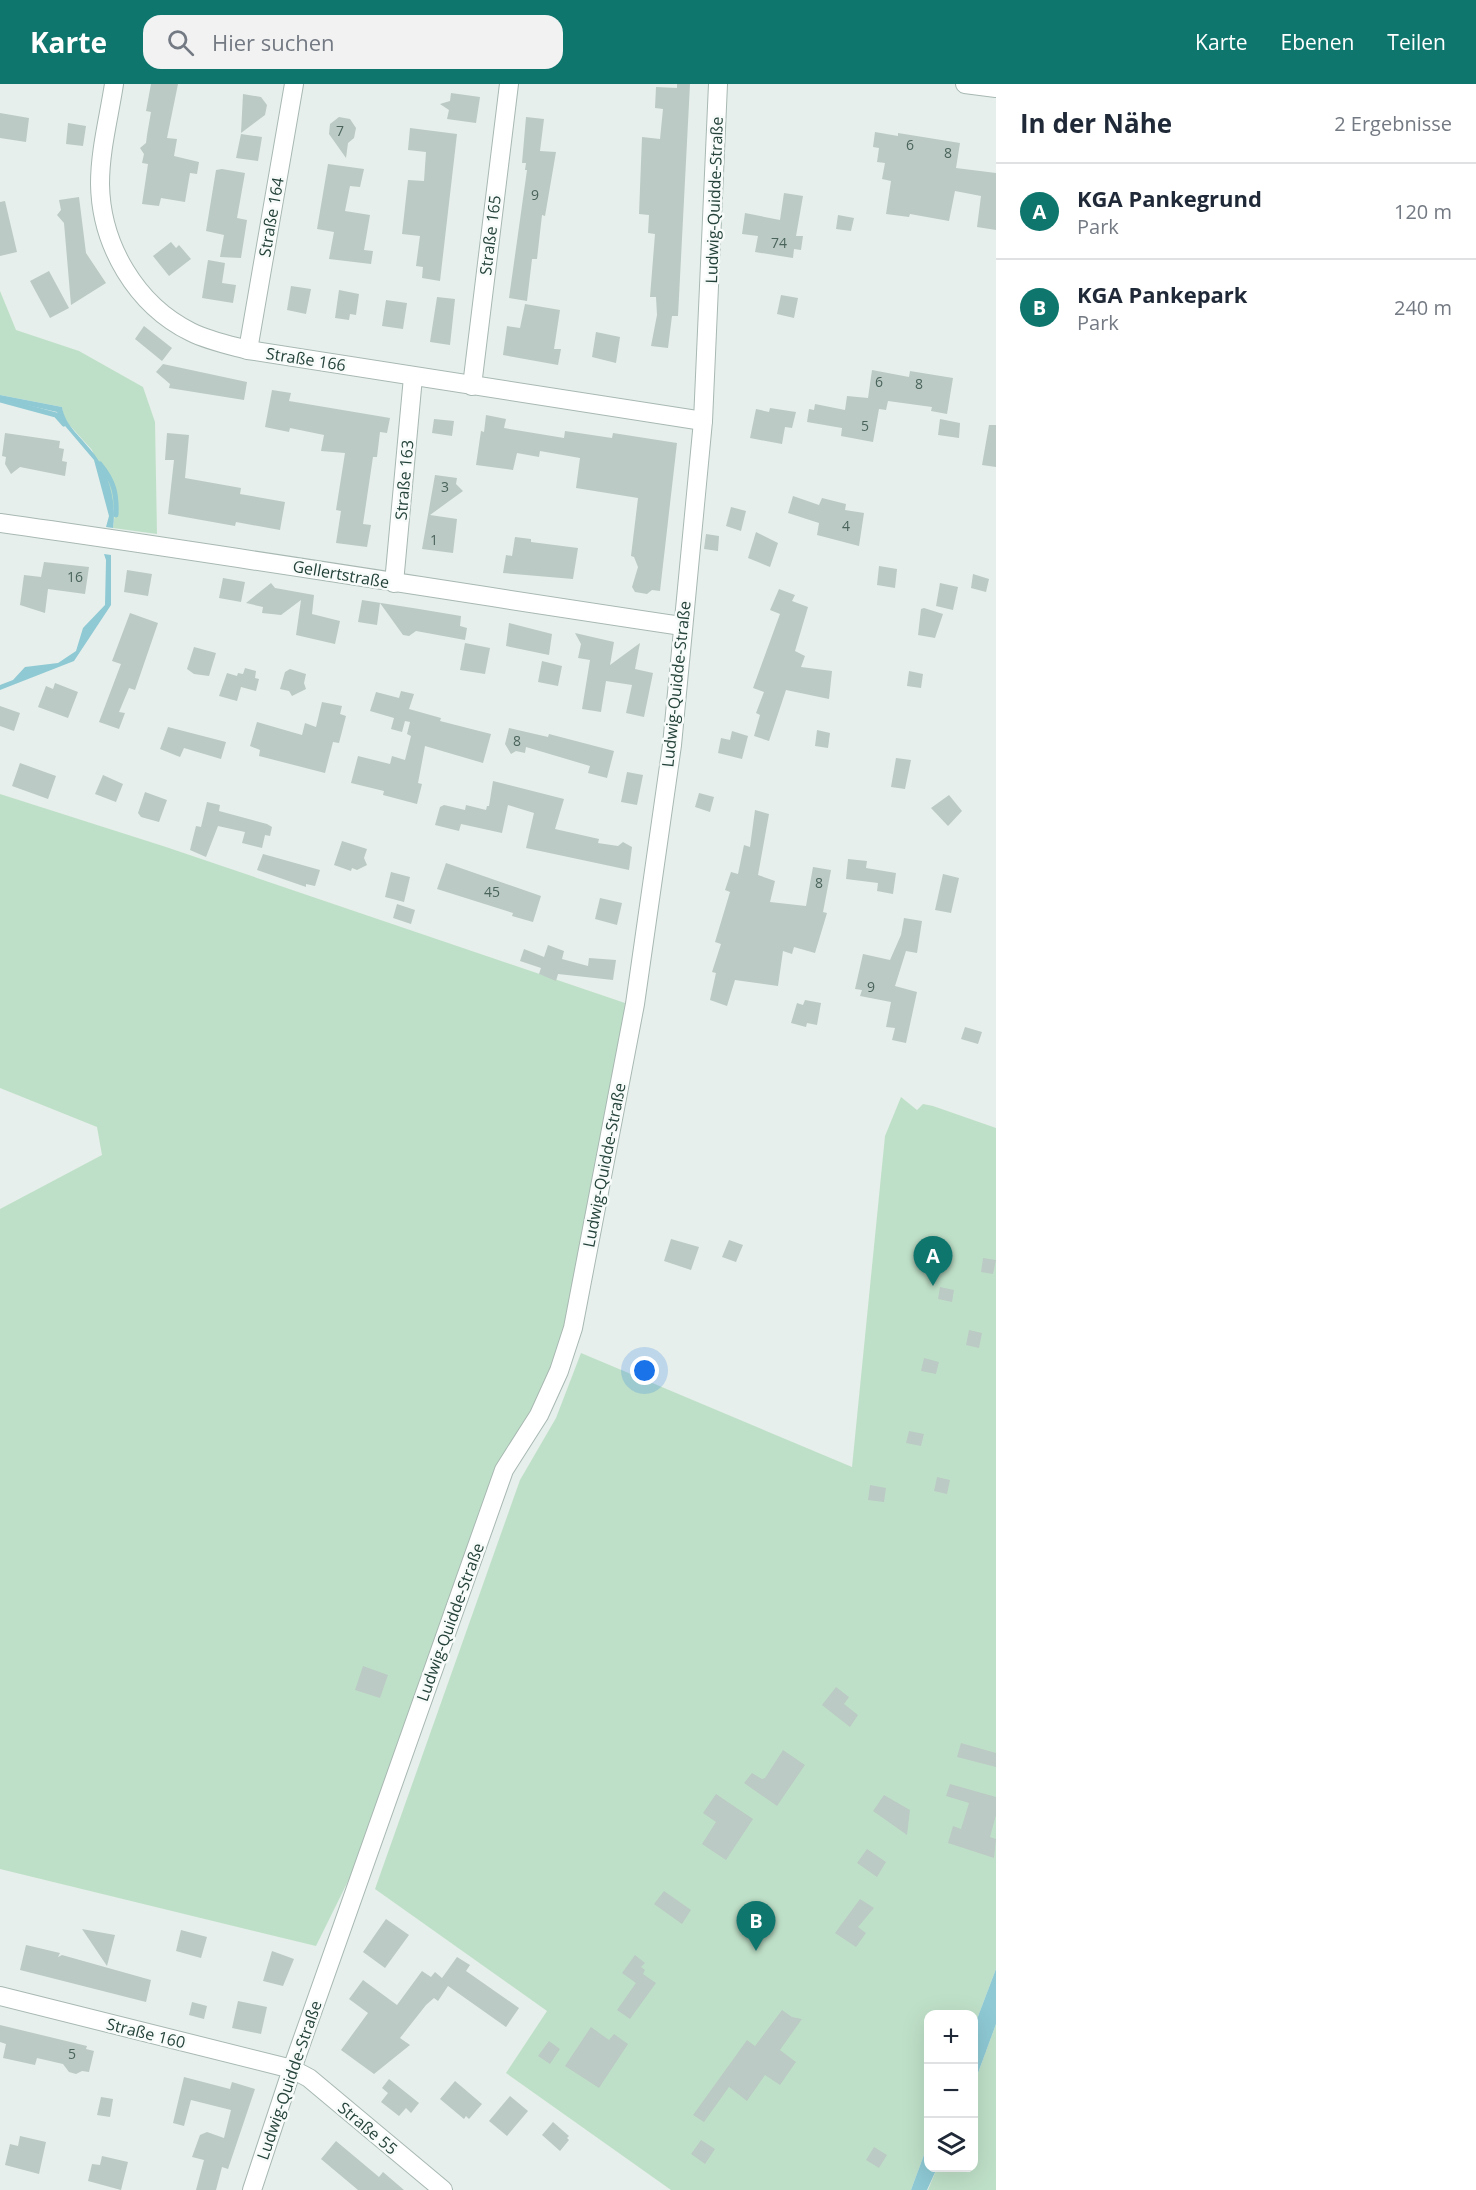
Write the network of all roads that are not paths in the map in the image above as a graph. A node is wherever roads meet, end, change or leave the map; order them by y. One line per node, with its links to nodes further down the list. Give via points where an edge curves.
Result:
1 (114, 84): 7 (street, Straße 166, via 100,185 111,241 121,265 137,289 190,332)
2 (294, 84): 7 (street, Straße 164)
3 (509, 84): 9 (street, Straße 165)
4 (718, 84): 10 (street, Ludwig-Quidde-Straße)
5 (966, 84): 6 (street)
6 (996, 88)
7 (248, 350): 8 (street, Straße 166)
8 (413, 377): 9 (street, Straße 166); 12 (street, Straße 163)
9 (472, 386): 10 (street, Straße 166)
10 (703, 421): 13 (street, Ludwig-Quidde-Straße)
11 (0, 523): 12 (street, Gellertstraße, via 210,552)
12 (394, 584): 13 (street, Gellertstraße)
13 (682, 626): 15 (street, Ludwig-Quidde-Straße, via 672,745 635,1004 573,1328 539,1415 504,1470)
14 (0, 1996): 15 (street, Straße 160)
15 (292, 2069): 16 (street, Ludwig-Quidde-Straße); 17 (street, Straße 55, via 309,2078)
16 (252, 2190)
17 (443, 2190)

